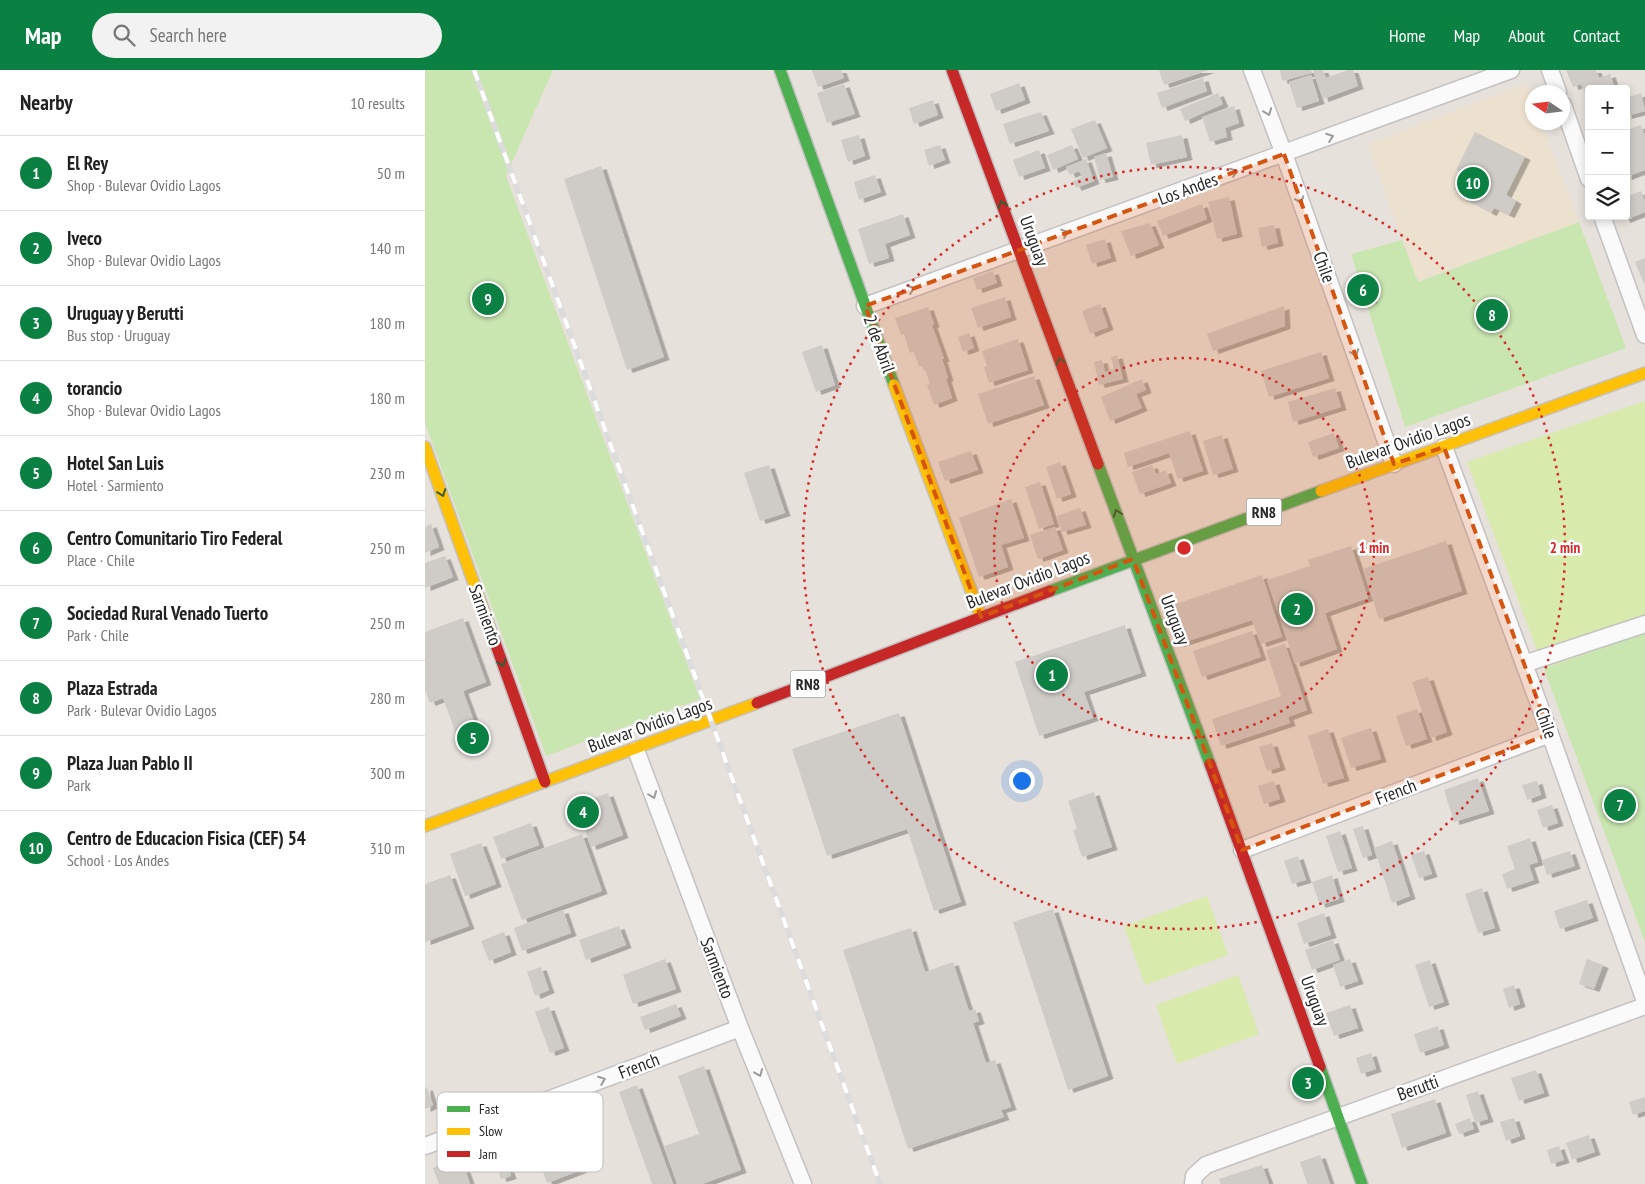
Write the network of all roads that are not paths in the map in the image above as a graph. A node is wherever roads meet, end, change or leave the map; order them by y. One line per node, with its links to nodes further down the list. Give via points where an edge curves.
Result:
1 (780, 70): 12 (main road, 2 de Abril)
2 (952, 70): 11 (main road, Uruguay, one-way to 2)
3 (1252, 70): 8 (street, Chile, one-way to 8)
4 (1511, 70): 8 (street, Los Andes, one-way to 4)
5 (1550, 70): 6 (street)
6 (1555, 85)
7 (1570, 126): 9 (street)
8 (1284, 154): 11 (street, Los Andes, one-way to 8); 17 (street, Chile, one-way to 17)
9 (1588, 175)
10 (1603, 220): 13 (street)
11 (1019, 249): 12 (street, Los Andes, one-way to 11); 18 (main road, Uruguay, one-way to 11)
12 (865, 306): 19 (main road, 2 de Abril)
13 (1645, 336)
14 (1645, 373): 15 (main road, Bulevar Ovidio Lagos / RN8)
15 (1444, 447): 17 (main road, Bulevar Ovidio Lagos / RN8); 21 (street, Chile)
16 (427, 457): 24 (main road, Sarmiento, one-way to 24)
17 (1394, 464): 18 (main road, Bulevar Ovidio Lagos / RN8)
18 (1133, 559): 19 (main road, Bulevar Ovidio Lagos / RN8); 26 (main road, Uruguay)
19 (981, 616): 23 (main road, Bulevar Ovidio Lagos / RN8)
20 (1645, 624): 21 (street)
21 (1524, 664): 22 (street, Chile)
22 (1550, 734): 26 (street, French); 27 (street, Chile)
23 (635, 750): 24 (main road, Bulevar Ovidio Lagos / RN8); 29 (street, Sarmiento, one-way to 29)
24 (545, 782): 25 (main road, Bulevar Ovidio Lagos / RN8)
25 (425, 826)
26 (1242, 850): 31 (main road, Uruguay)
27 (1645, 1001)
28 (1645, 1006): 31 (street, Berutti)
29 (740, 1028): 30 (street, French, one-way to 29); 35 (street, Sarmiento, one-way to 35)
30 (569, 1092)
31 (1339, 1117): 34 (street, Berutti, via 1206,1165); 36 (main road, Uruguay)
32 (437, 1142): 33 (street, French, one-way to 32)
33 (425, 1146)
34 (1193, 1180)
35 (803, 1184)
36 (1362, 1184)

